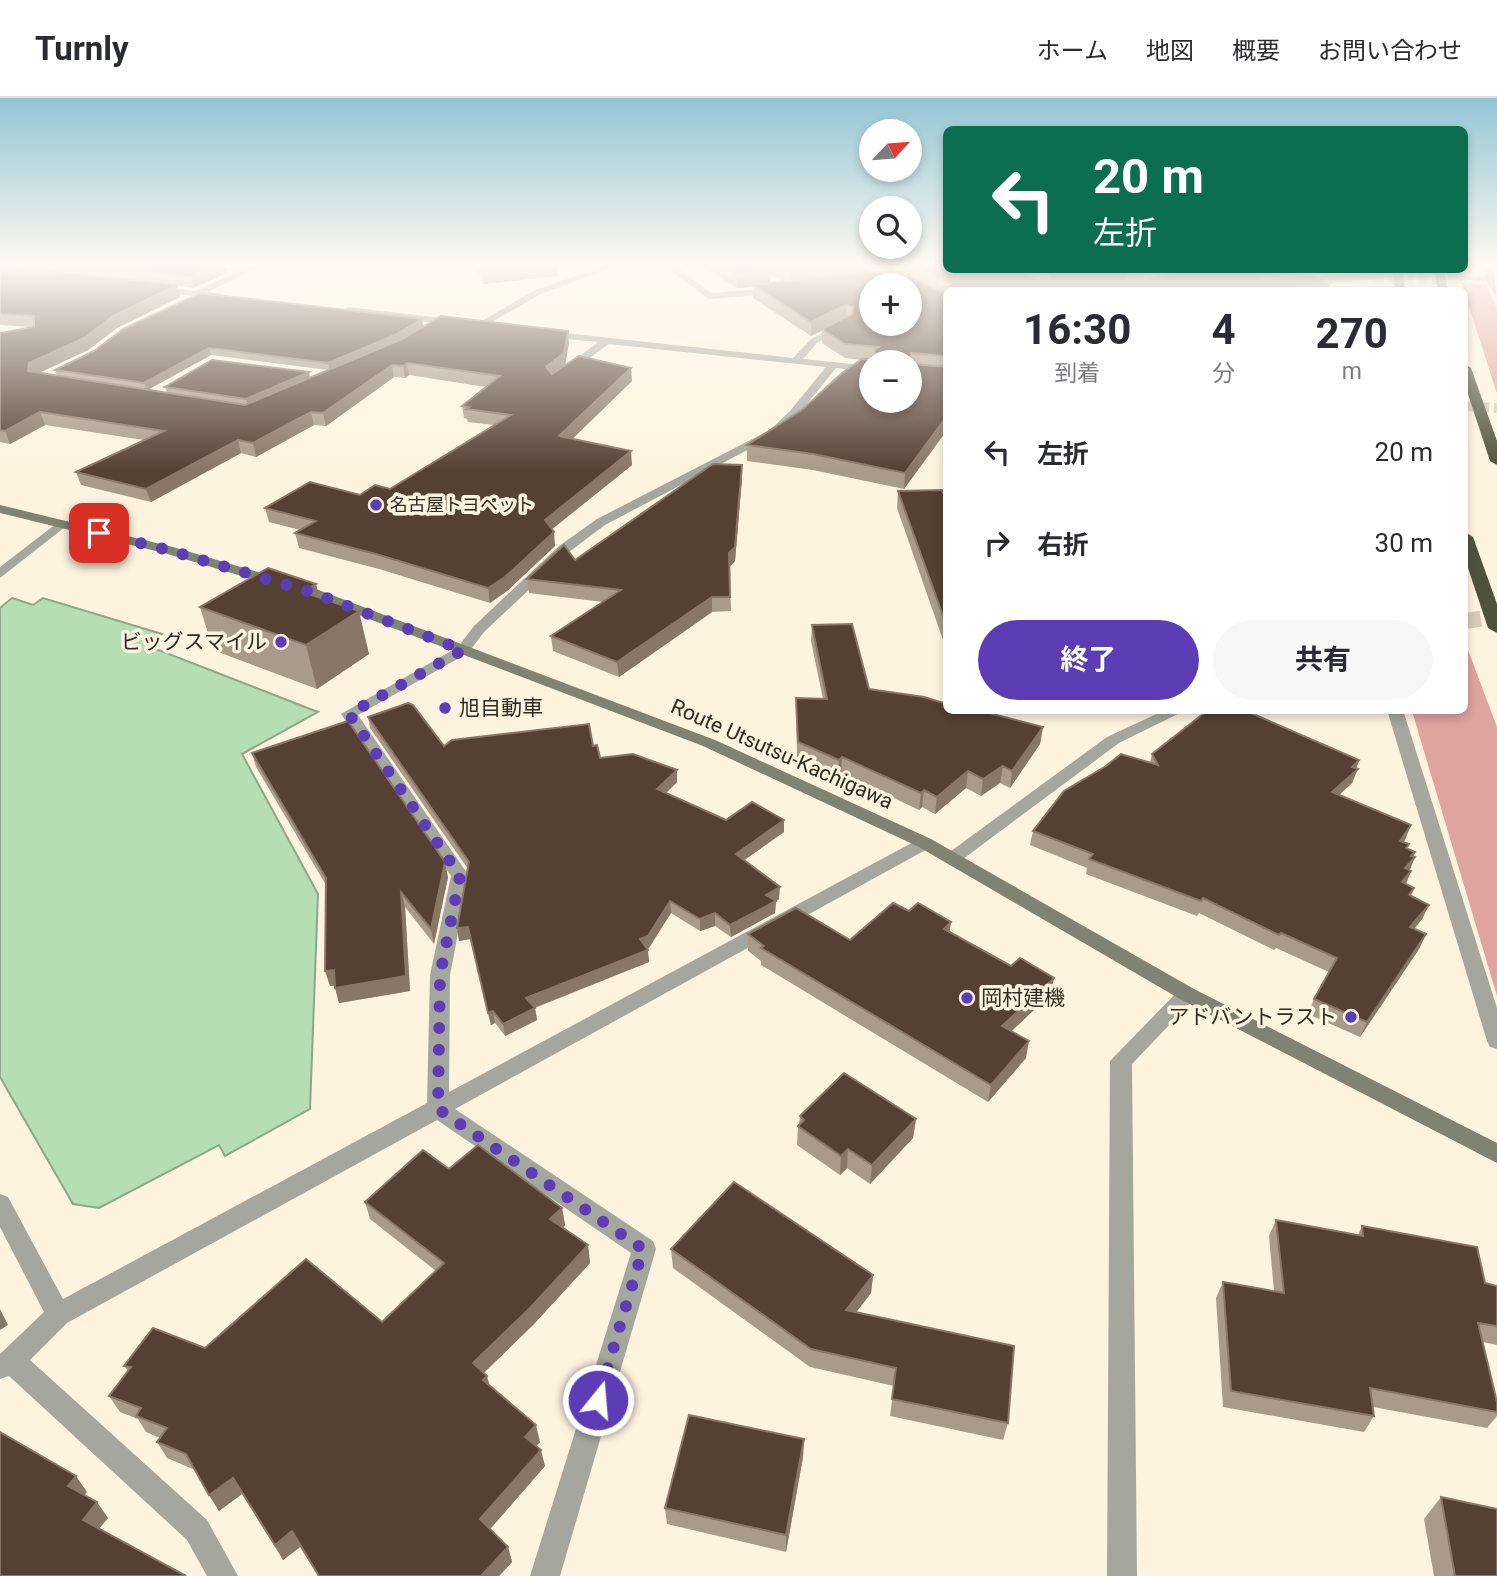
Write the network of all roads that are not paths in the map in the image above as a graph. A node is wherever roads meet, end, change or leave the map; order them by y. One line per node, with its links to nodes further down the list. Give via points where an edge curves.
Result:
1 (537, 333): 3 (street)
2 (830, 333): 4 (street)
3 (605, 342): 4 (street); 8 (street)
4 (794, 361): 5 (street)
5 (833, 365): 6 (street); 15 (street, via 774,432 632,504 564,549 479,629)
6 (859, 368)
7 (1468, 377): 9 (highway)
8 (555, 381)
9 (1497, 461)
10 (0, 509): 11 (main road, Route Utsutsu-Kachigawa)
11 (61, 524): 13 (street); 15 (main road, Route Utsutsu-Kachigawa, via 311,592)
12 (1468, 546): 14 (highway)
13 (0, 574)
14 (1497, 628)
15 (463, 650): 18 (main road, Route Utsutsu-Kachigawa, via 709,743); 22 (street, via 349,714 460,876 440,975)
16 (1170, 714): 19 (street, via 1113,740)
17 (1396, 714): 21 (street)
18 (925, 843): 19 (main road, Route Utsutsu-Kachigawa); 22 (street)
19 (953, 858): 20 (main road, Route Utsutsu-Kachigawa)
20 (1187, 994): 23 (main road, Route Utsutsu-Kachigawa); 29 (street, via 1121,1061)
21 (1497, 1041)
22 (438, 1109): 25 (street); 28 (street, via 643,1249)
23 (1497, 1154)
24 (0, 1204): 25 (street)
25 (58, 1315): 26 (street)
26 (6, 1364): 27 (street, via 197,1530)
27 (223, 1576)
28 (545, 1576)
29 (1122, 1576)

